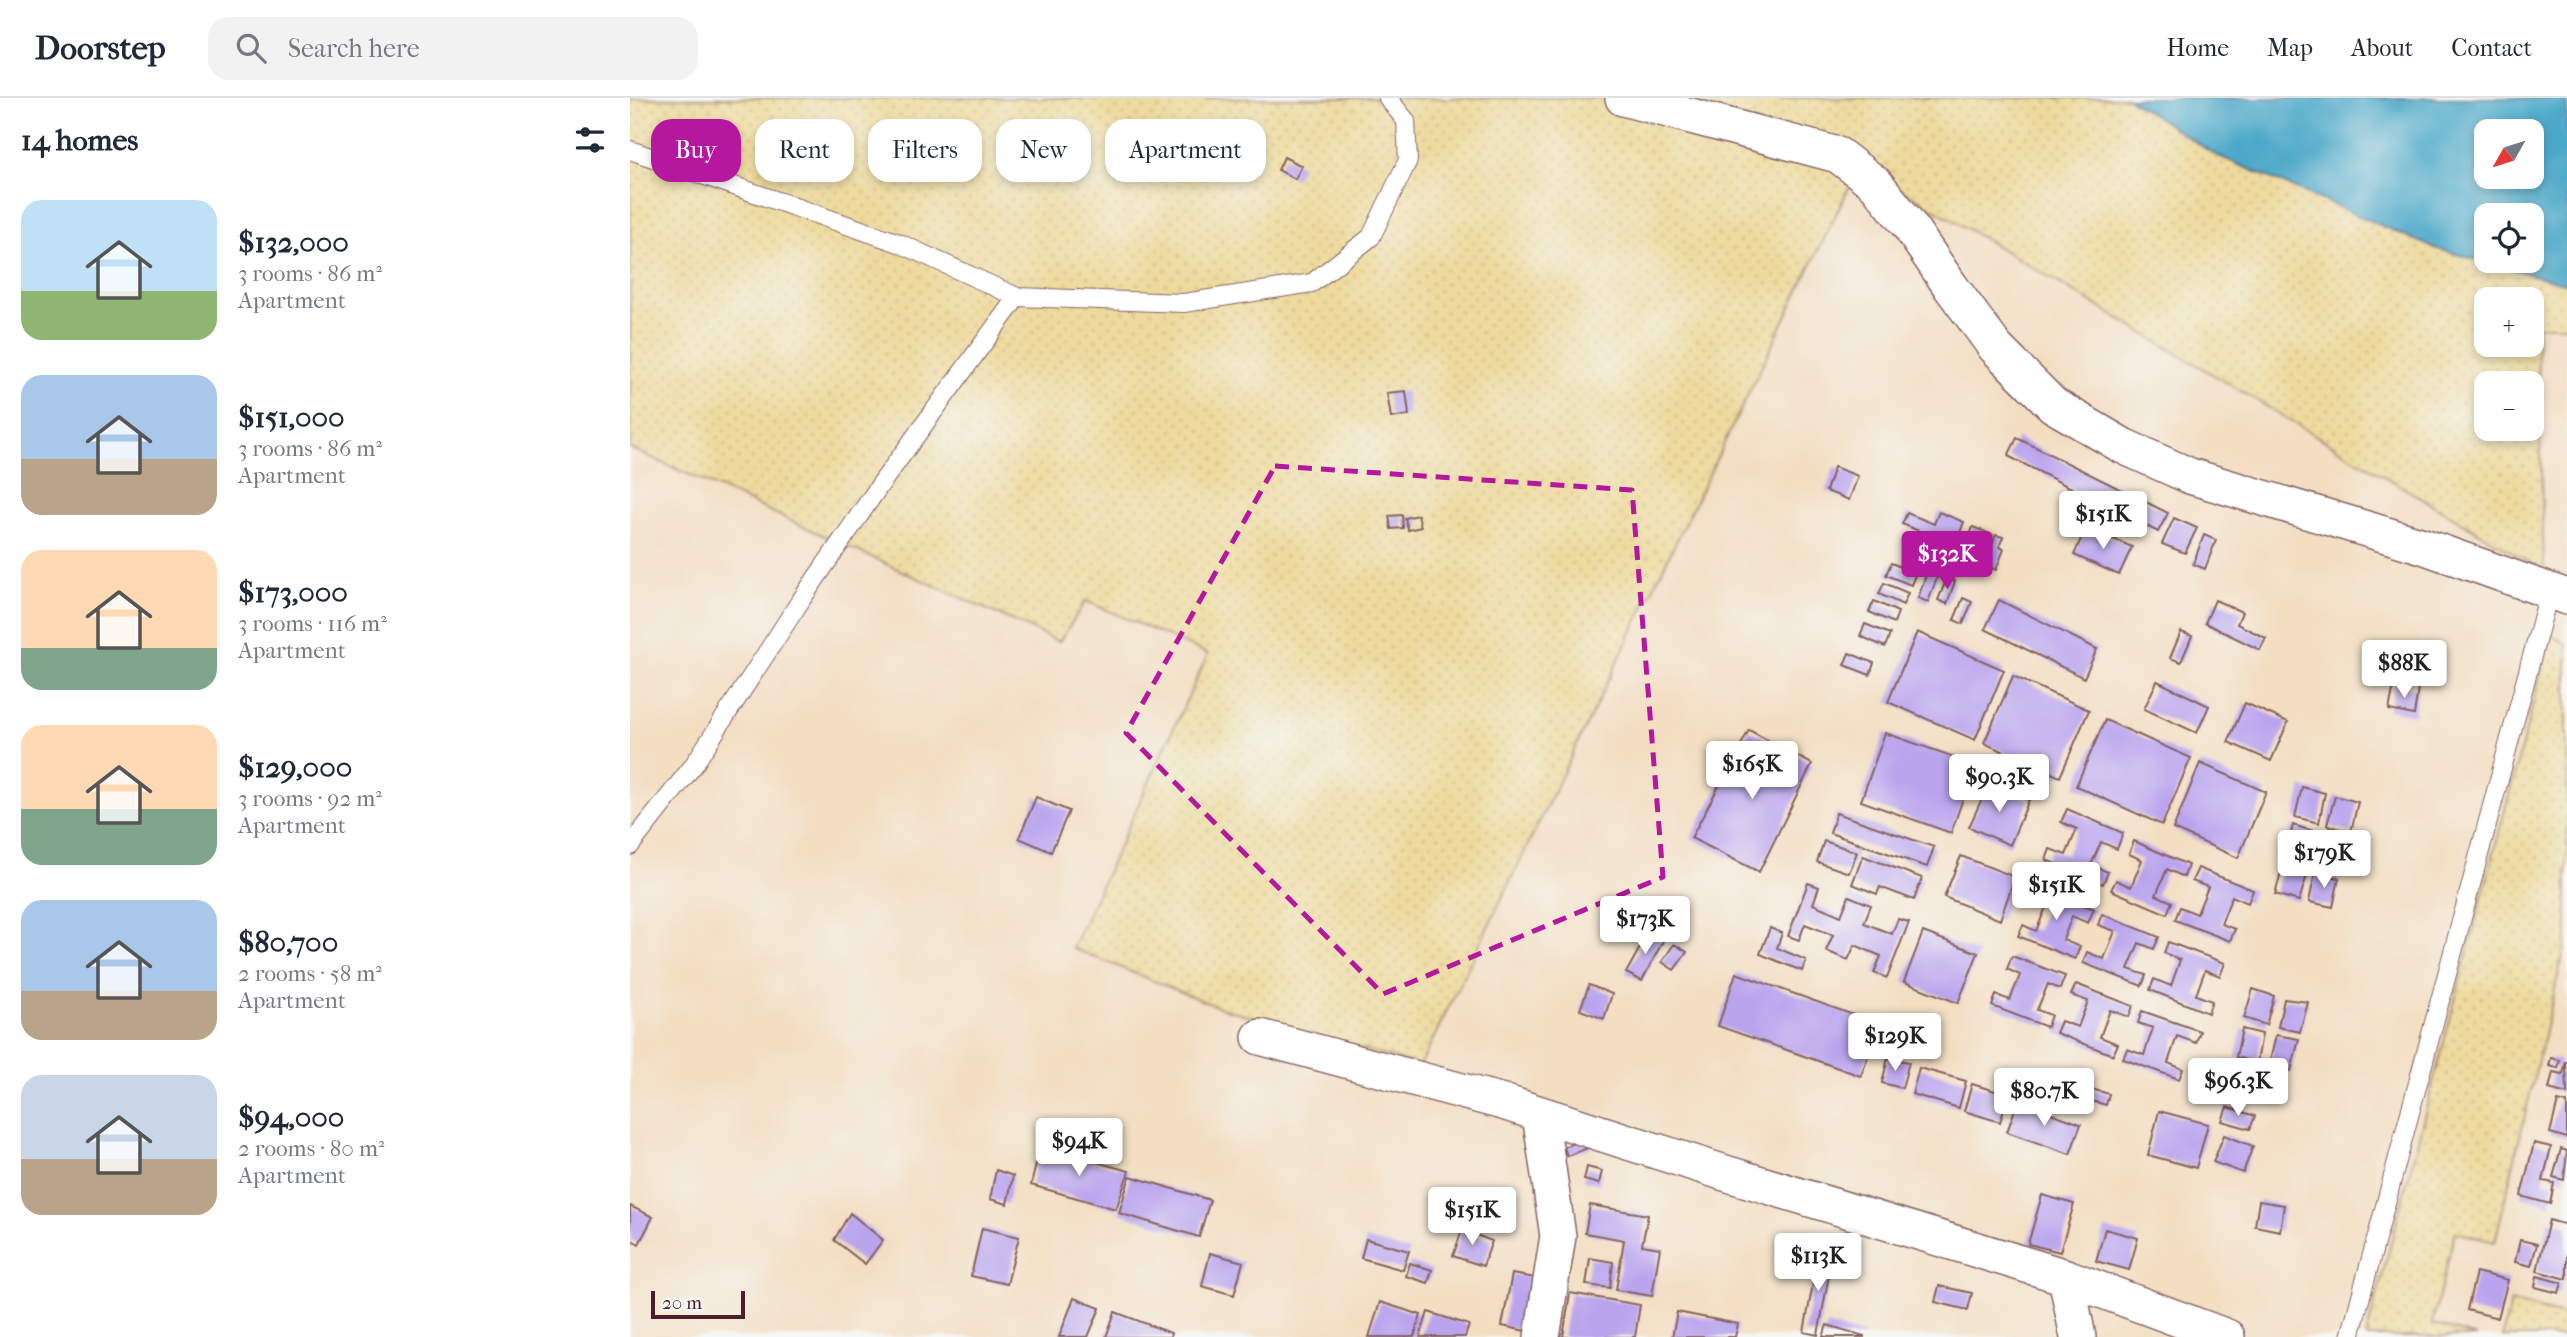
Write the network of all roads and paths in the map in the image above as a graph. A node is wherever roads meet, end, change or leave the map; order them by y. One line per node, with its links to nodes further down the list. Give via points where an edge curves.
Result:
1 (1388, 98): 4 (lane, via 1406,121 1408,160 1371,237 1312,283 1184,303)
2 (1623, 98): 5 (street, via 1839,155 1876,184 1996,348 2053,405 2123,446 2190,476 2423,546)
3 (630, 150): 4 (lane, via 899,243)
4 (1017, 297): 6 (lane, via 880,485 692,766)
5 (2559, 593): 13 (lane)
6 (630, 846)
7 (1261, 1037): 8 (street)
8 (1540, 1114): 9 (street); 10 (street, via 1558,1236)
9 (2066, 1278): 11 (street); 12 (street)
10 (1542, 1337)
11 (2078, 1337)
12 (2227, 1337)
13 (2350, 1337)

